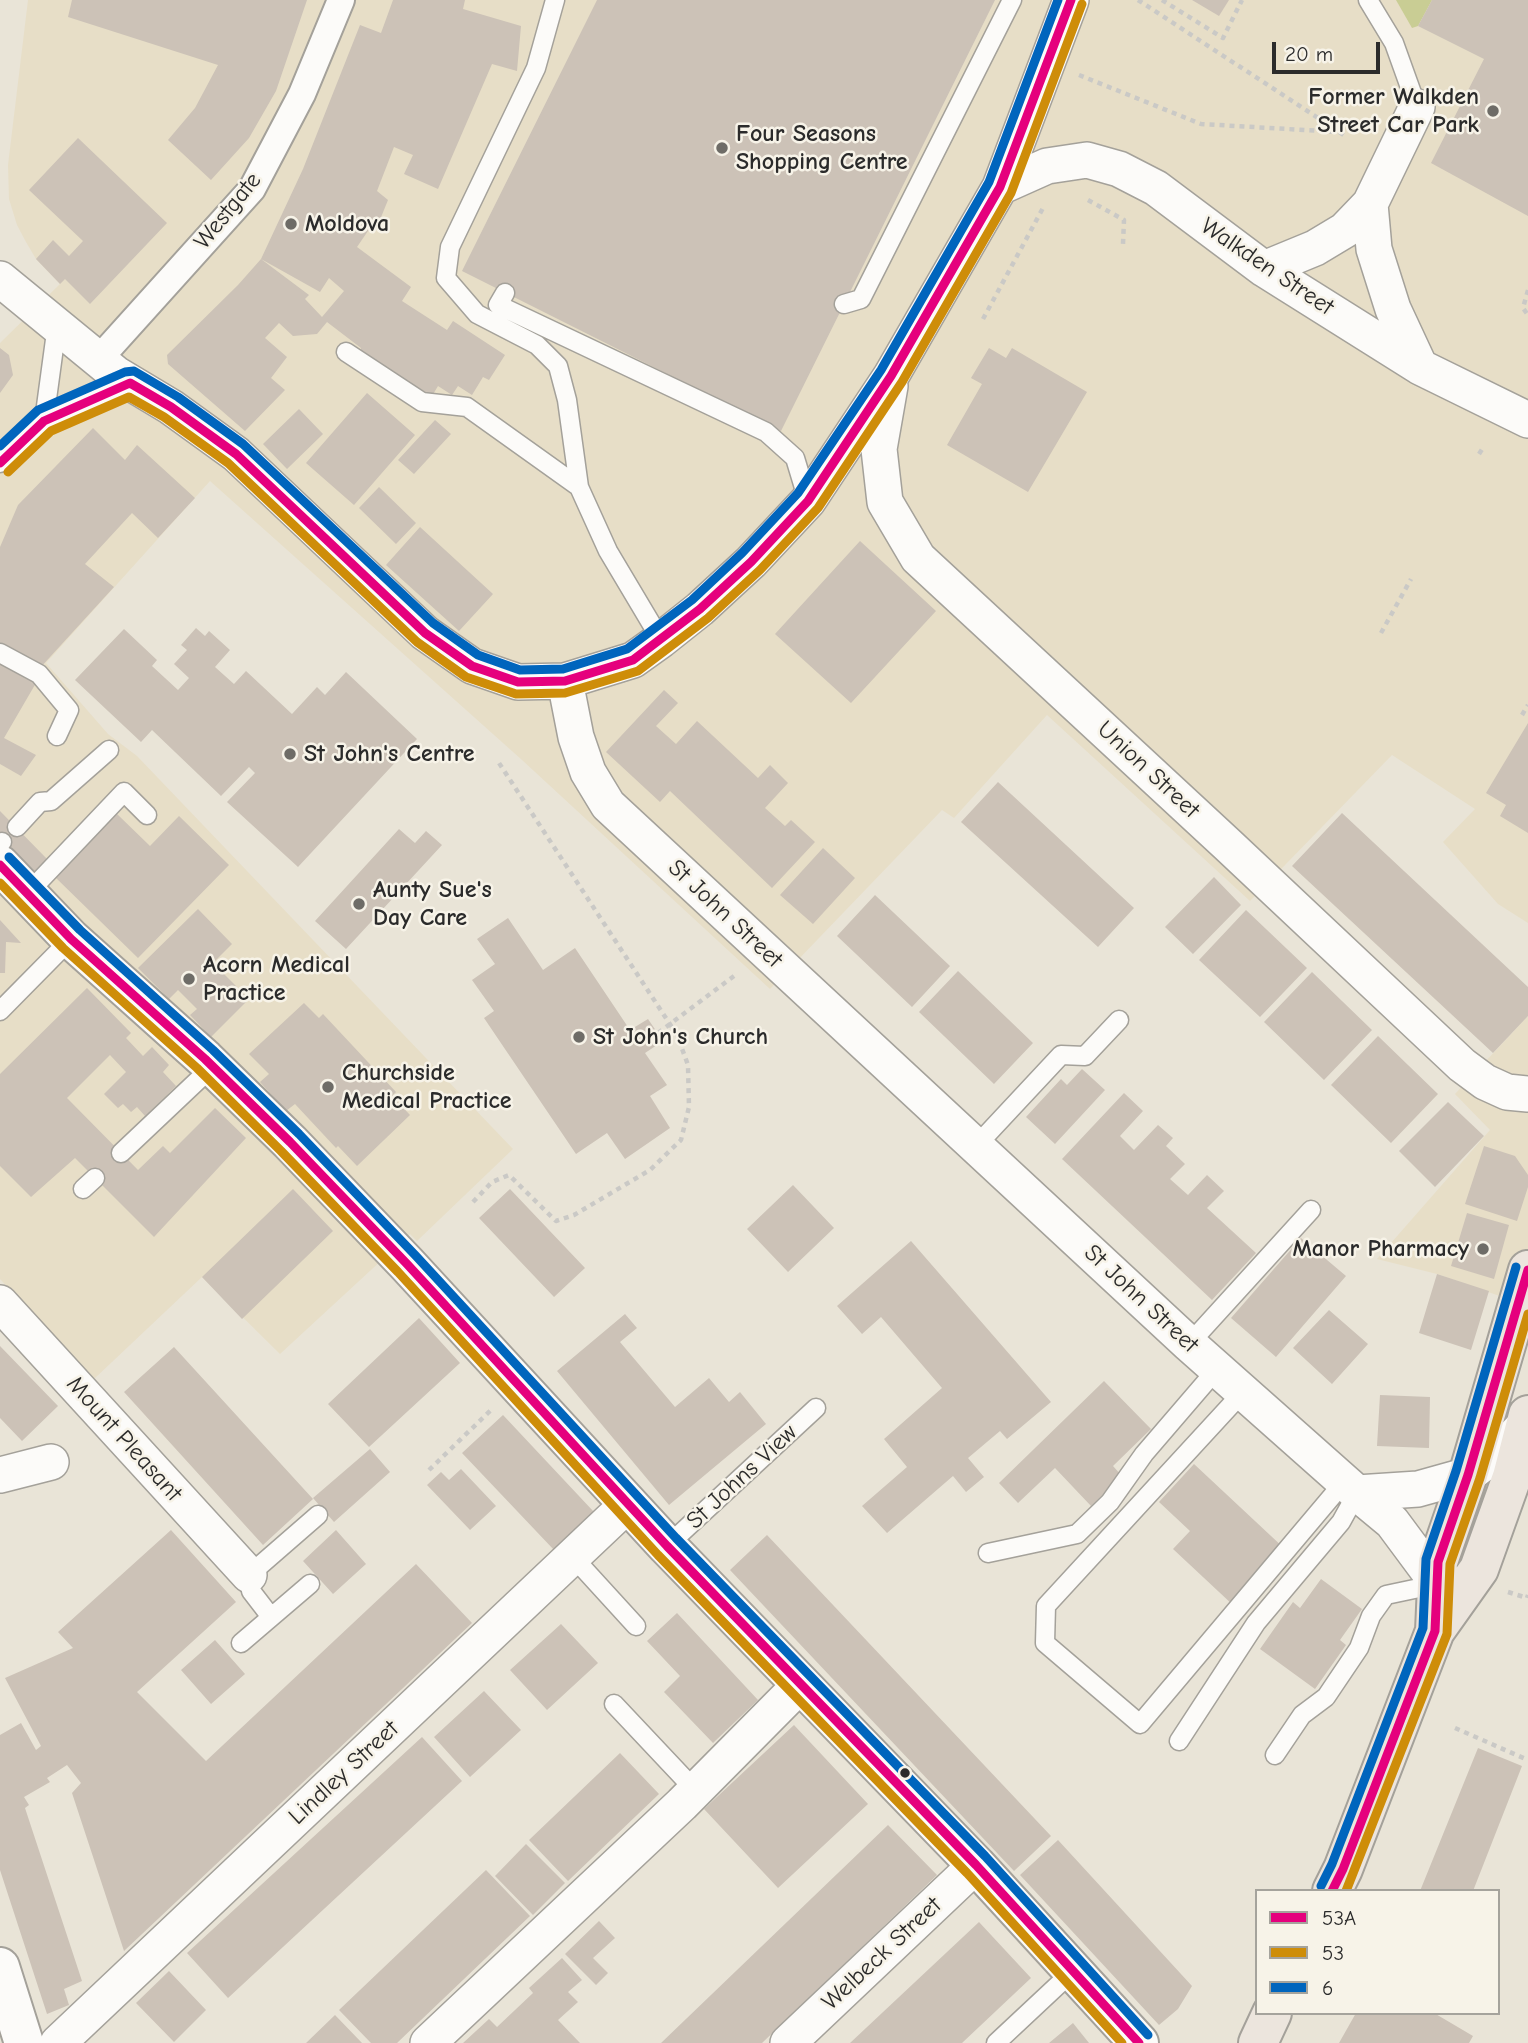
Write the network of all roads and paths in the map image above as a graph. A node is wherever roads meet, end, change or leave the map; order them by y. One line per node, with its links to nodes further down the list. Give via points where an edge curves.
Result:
1 (341, 0): 28 (street, Westgate, via 302,94 252,188)
2 (555, 0): 37 (lane, via 536,68 450,247 446,278 477,314 537,345 558,366 568,400)
3 (1013, 0): 23 (lane, via 861,299)
4 (1071, 0): 13 (street)
5 (1138, 0): 11 (path)
6 (1162, 0): 7 (path, via 1223,38)
7 (1242, 0)
8 (1368, 0): 10 (lane, via 1394,44)
9 (1084, 78): 11 (path, via 1201,124)
10 (1417, 107): 15 (street)
11 (1339, 132): 12 (path)
12 (1347, 137)
13 (1000, 187): 19 (street, Walkden Street, via 1047,166 1087,160 1119,169 1156,188); 30 (street)
14 (1078, 195): 17 (path, via 1124,220)
15 (1370, 204): 19 (street, via 1345,230); 29 (street, via 1374,248 1393,309)
16 (1044, 205): 25 (path)
17 (1123, 244)
18 (0, 250): 20 (street)
19 (1264, 269): 29 (street, Walkden Street)
20 (5, 287): 26 (street)
21 (1528, 290): 24 (path, via 1523,308)
22 (505, 293): 38 (lane, via 498,305 766,432 795,458)
23 (844, 304)
24 (1528, 315)
25 (983, 318)
26 (57, 326): 28 (street); 33 (lane)
27 (346, 352): 37 (lane, via 422,402 467,407)
28 (97, 361): 31 (street)
29 (1420, 367): 32 (street, Walkden Street)
30 (891, 376): 38 (street); 60 (street, Union Street, via 879,449 885,502 918,558 1462,1065 1507,1092)
31 (130, 383): 33 (lane); 43 (street, via 236,454 425,633 472,666 518,682)
32 (1528, 420)
33 (44, 421): 36 (lane)
34 (1483, 447): 35 (path)
35 (1479, 454)
36 (0, 463)
37 (579, 487): 41 (lane, via 608,551)
38 (808, 501): 41 (street, via 751,562)
39 (1411, 579): 40 (path)
40 (1381, 634)
41 (662, 640): 43 (street, via 633,660)
42 (0, 653): 46 (lane, via 39,674 69,710)
43 (565, 681): 54 (street, St John Street, via 584,761 608,805)
44 (1528, 705): 45 (path)
45 (1522, 715)
46 (57, 736)
47 (109, 750): 50 (lane, via 51,801 40,802)
48 (499, 763): 57 (path)
49 (147, 816): 52 (lane, via 124,792)
50 (17, 827)
51 (1, 850): 52 (street)
52 (27, 894): 53 (street)
53 (71, 939): 55 (lane); 59 (street)
54 (766, 952): 57 (path); 61 (street, St John Street)
55 (0, 1011)
56 (1119, 1020): 61 (lane, via 1085,1056 1061,1055)
57 (669, 1024): 58 (path); 63 (path, via 688,1065 689,1107 681,1140 650,1170 556,1221 509,1175 492,1182)
58 (657, 1033)
59 (212, 1067): 62 (lane); 69 (street, via 290,1142)
60 (1528, 1094)
61 (976, 1146): 67 (street, St John Street)
62 (121, 1153)
63 (473, 1202)
64 (1311, 1210): 67 (lane)
65 (1528, 1270): 76 (highway)
66 (0, 1303): 84 (street, Mount Pleasant)
67 (1189, 1343): 68 (street, St John Street)
68 (1217, 1369): 70 (street, St John Street); 82 (lane, via 1144,1454 1110,1502 1077,1534)
69 (518, 1384): 74 (path); 79 (street)
70 (1243, 1392): 78 (street, St John Street); 78 (lane, via 1046,1606 1045,1643 1140,1724)
71 (816, 1408): 81 (lane, St Johns View)
72 (1526, 1421): 76 (street, via 1499,1452); 77 (highway)
73 (51, 1462): 75 (street)
74 (429, 1470)
75 (0, 1475)
76 (1468, 1475): 78 (street, via 1418,1489); 86 (highway, via 1438,1562)
77 (1520, 1483): 91 (highway, via 1479,1569)
78 (1350, 1488): 86 (street, St John Street, via 1392,1522); 96 (lane, via 1341,1522 1256,1623)
79 (629, 1503): 81 (street); 83 (street, Lindley Street)
80 (318, 1514): 84 (lane)
81 (667, 1546): 93 (street)
82 (988, 1553)
83 (573, 1557): 90 (lane); 106 (street, Lindley Street)
84 (248, 1575): 89 (lane, via 251,1591)
85 (310, 1584): 89 (lane)
86 (1438, 1584): 91 (highway); 97 (lane, via 1385,1595 1359,1648 1326,1697 1302,1715)
87 (1502, 1589): 88 (path)
88 (1528, 1595)
89 (271, 1617): 92 (lane)
90 (636, 1626)
91 (1436, 1631): 101 (highway)
92 (241, 1643)
93 (800, 1685): 99 (street); 100 (street)
94 (614, 1704): 99 (lane)
95 (1455, 1728): 98 (path)
96 (1179, 1741)
97 (1275, 1755)
98 (1528, 1760)
99 (695, 1790): 107 (street)
100 (976, 1865): 103 (street); 108 (street, Welbeck Street)
101 (1333, 1889)
102 (0, 1967): 105 (street)
103 (1073, 1970): 109 (lane); 110 (street)
104 (1271, 2015): 111 (highway)
105 (24, 2043)
106 (58, 2043)
107 (428, 2043)
108 (788, 2043)
109 (996, 2043)
110 (1139, 2043)
111 (1258, 2043)

